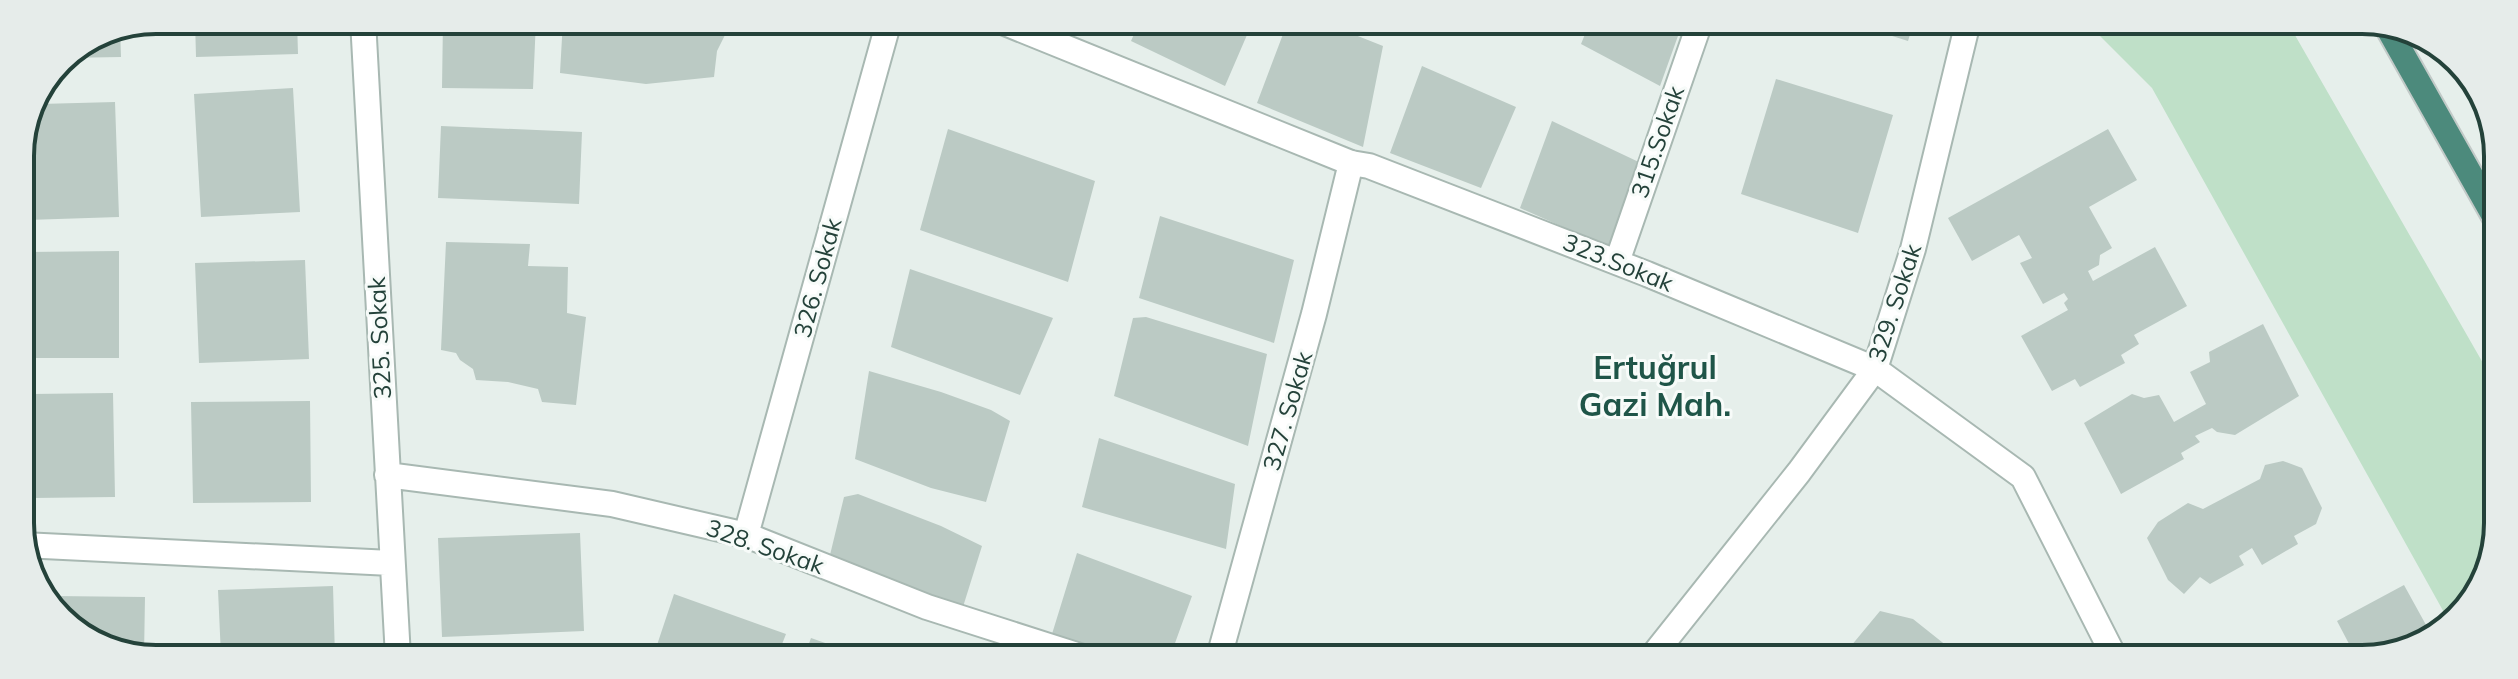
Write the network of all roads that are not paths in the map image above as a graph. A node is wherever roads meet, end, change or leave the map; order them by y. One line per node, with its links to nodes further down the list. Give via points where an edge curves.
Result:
1 (364, 34): 11 (street, 325. Sokak)
2 (885, 34): 12 (street, 326. Sokak)
3 (1032, 34): 7 (street, 323.Sokak)
4 (1696, 34): 9 (street, 315.Sokak)
5 (1965, 34): 10 (street, 329. Sokak, via 1913,249)
6 (2393, 38): 8 (highway)
7 (1351, 163): 9 (street, 323.Sokak); 17 (street, 327. Sokak)
8 (2484, 198)
9 (1617, 262): 10 (street, 323.Sokak)
10 (1875, 369): 18 (street, 329. Sokak); 19 (street, 323.Sokak, via 2023,477)
11 (387, 475): 12 (street, 328. Sokak, via 612,504); 14 (street, 325. Sokak)
12 (746, 535): 16 (street, 328. Sokak, via 927,607)
13 (36, 546): 14 (street)
14 (391, 563): 15 (street, 325. Sokak)
15 (397, 645)
16 (1046, 645)
17 (1222, 645)
18 (1661, 645)
19 (2108, 645)

